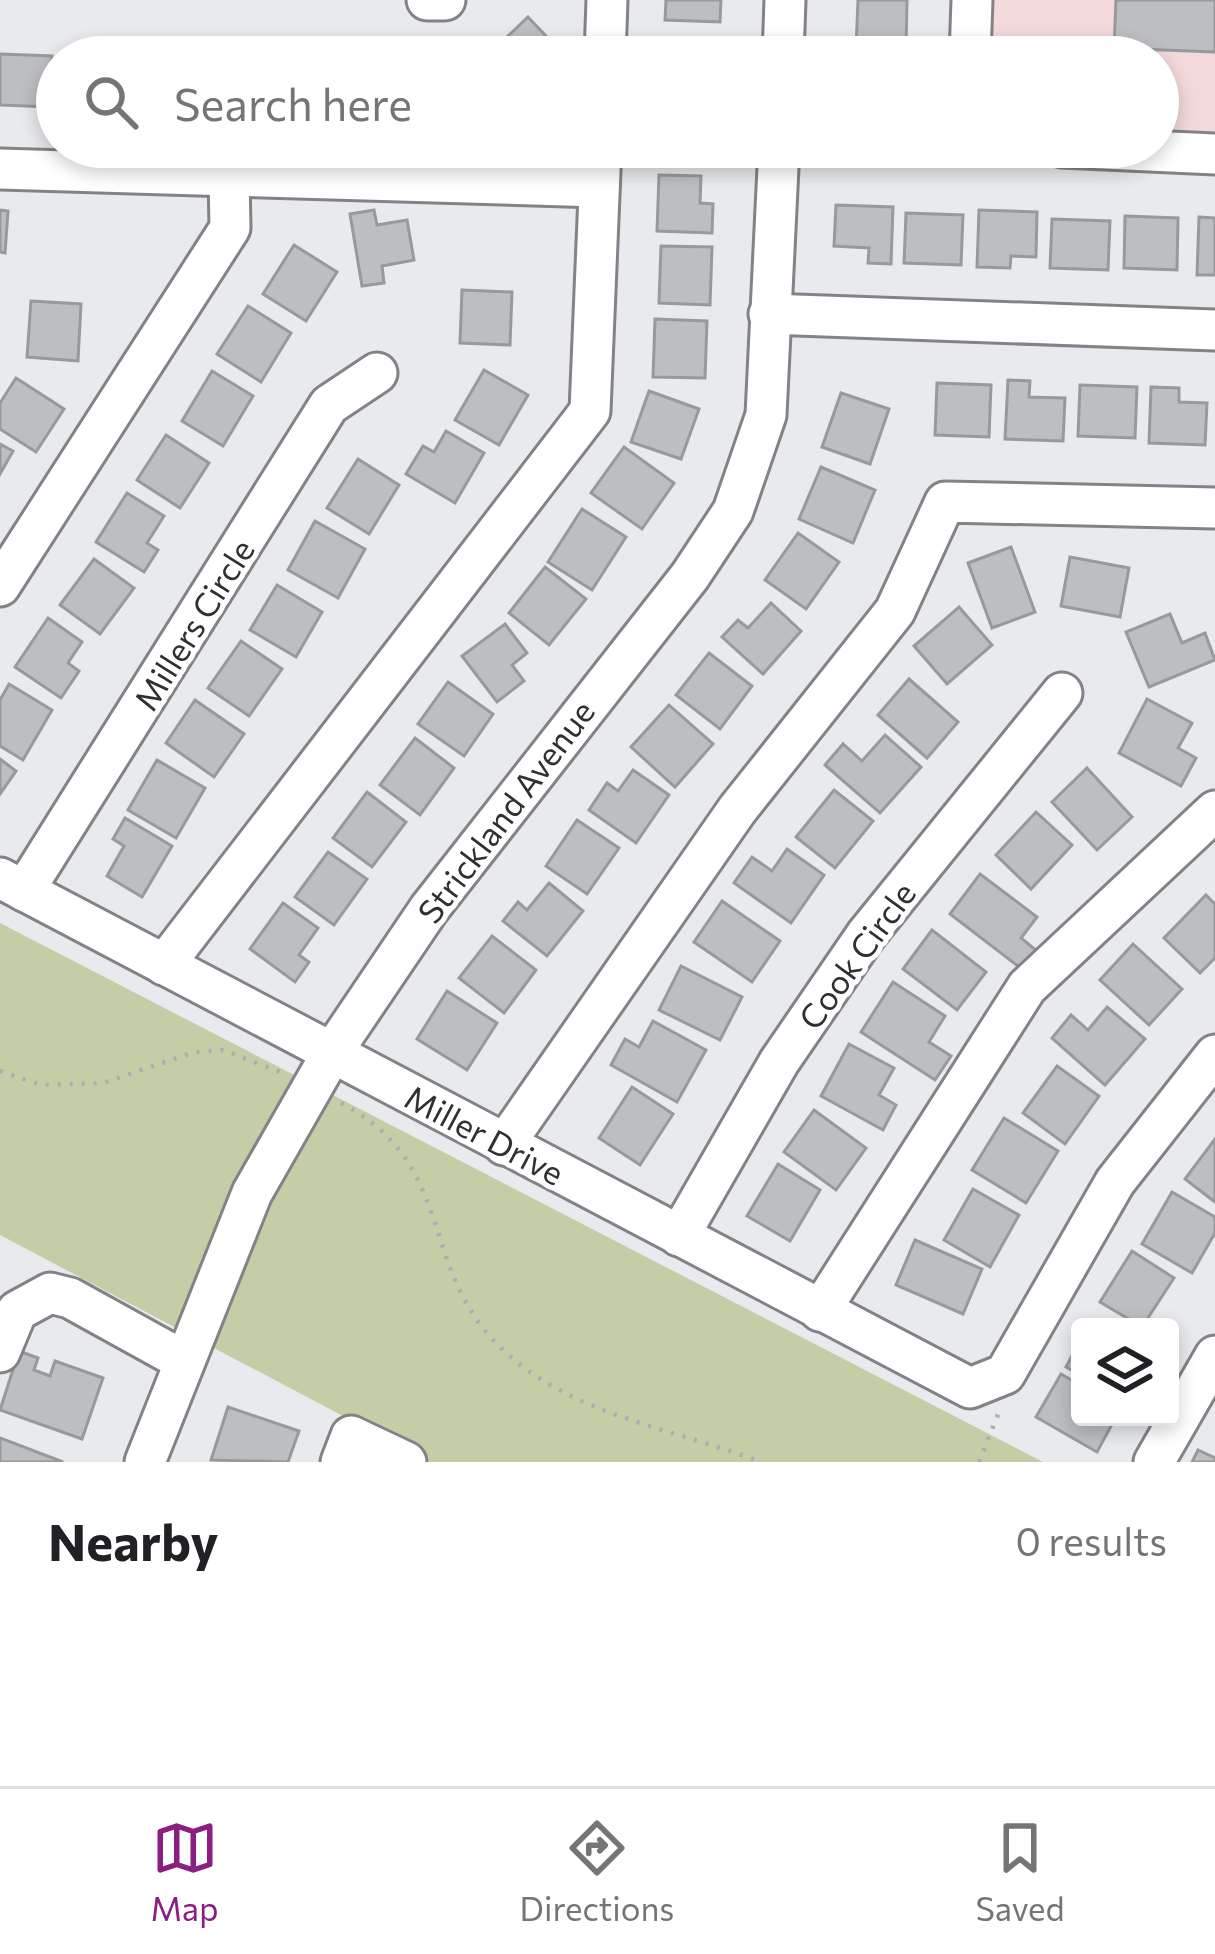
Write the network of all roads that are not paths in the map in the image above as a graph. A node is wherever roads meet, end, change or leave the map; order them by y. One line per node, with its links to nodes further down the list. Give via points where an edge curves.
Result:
1 (427, 0): 2 (street)
2 (445, 0)
3 (607, 0): 6 (street)
4 (785, 0): 7 (street)
5 (971, 0): 8 (street)
6 (606, 36)
7 (784, 36)
8 (970, 36)
9 (1179, 152): 10 (street)
10 (1215, 154)
11 (600, 168): 15 (street)
12 (777, 168): 16 (street, Strickland Avenue)
13 (0, 169): 14 (street)
14 (229, 176): 15 (street); 20 (street, via 230,229)
15 (599, 188): 24 (street, via 590,411)
16 (769, 314): 17 (street); 25 (street, Strickland Avenue, via 766,415 733,511 429,909)
17 (1215, 330)
18 (377, 373): 23 (street, Millers Circle, via 329,405)
19 (1215, 508): 27 (street, via 945,502 895,611 736,810)
20 (0, 586)
21 (1062, 693): 28 (street, Cook Circle, via 866,934 779,1062)
22 (1215, 811): 29 (street, via 1027,987)
23 (12, 884): 24 (street, Miller Drive)
24 (164, 965): 25 (street, Miller Drive)
25 (332, 1052): 27 (street, Miller Drive); 32 (street, Strickland Avenue, via 252,1193)
26 (1215, 1055): 29 (street, Miller Drive, via 1115,1183 1005,1374 982,1383)
27 (504, 1145): 28 (street, Miller Drive)
28 (679, 1236): 29 (street, Miller Drive)
29 (820, 1311)
30 (0, 1352): 32 (street, via 17,1311 50,1293)
31 (1215, 1356): 36 (street)
32 (184, 1361): 33 (street, Strickland Avenue)
33 (145, 1462)
34 (341, 1462): 35 (street, via 351,1436)
35 (406, 1462)
36 (1154, 1462)

